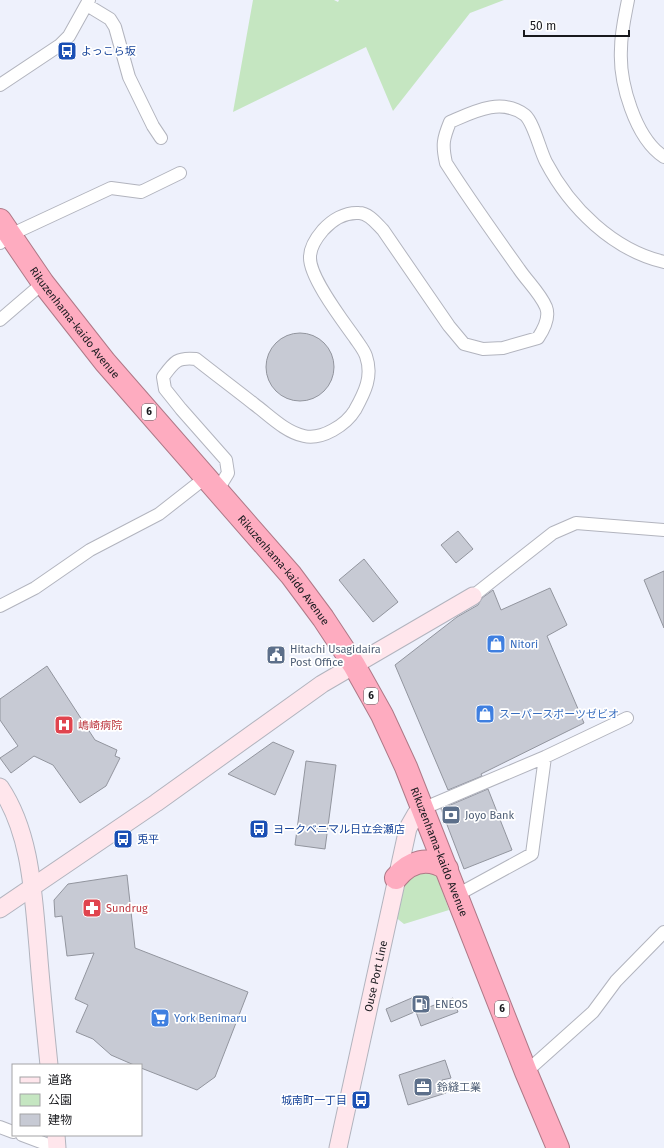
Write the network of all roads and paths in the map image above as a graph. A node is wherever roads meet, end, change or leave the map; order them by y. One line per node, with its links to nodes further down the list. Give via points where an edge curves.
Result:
1 (628, 0): 5 (street, via 620,50 625,91 637,124 657,152)
2 (88, 3): 3 (street, via 69,36 60,45); 4 (street, via 115,27 130,77)
3 (0, 85)
4 (161, 138)
5 (664, 157)
6 (180, 173): 7 (street, via 141,192 111,188)
7 (3, 233): 9 (highway, Rikuzenhama-kaido Avenue / 6)
8 (664, 262): 11 (street, via 630,250 586,216 563,190 546,162 526,116 511,108 496,106 480,108 450,122 442,147 446,163 539,295 546,308 547,320 544,329 538,338 503,348 483,349 464,344 372,218 361,212 344,215 330,222 321,232 313,244 310,257 314,273 324,292 366,355 370,372 366,389 351,416 321,435 304,436 286,429 196,359 184,358 174,362 163,377 165,389 226,460 228,473)
9 (43, 282): 10 (street); 11 (highway, Rikuzenhama-kaido Avenue / 6, via 105,362)
10 (0, 320)
11 (211, 484): 14 (street, via 90,550 35,588); 15 (highway, Rikuzenhama-kaido Avenue / 6, via 291,575 324,618)
12 (664, 530): 13 (street, via 576,523 552,533)
13 (473, 596): 15 (street)
14 (0, 606)
15 (354, 665): 19 (highway, Rikuzenhama-kaido Avenue / 6, via 382,715); 22 (street, via 322,684 156,803)
16 (627, 718): 17 (street)
17 (545, 757): 19 (street); 23 (street, via 532,854)
18 (0, 787): 22 (street, via 14,813 22,836)
19 (422, 809): 20 (highway, Rikuzenhama-kaido Avenue / 6); 21 (street, Ouse Port Line, via 408,828)
20 (447, 869): 21 (highway, via 440,864 422,861 411,864); 23 (highway, Rikuzenhama-kaido Avenue / 6)
21 (396, 878): 33 (street, Ouse Port Line)
22 (32, 886): 24 (street); 26 (street)
23 (457, 895): 27 (highway, Rikuzenhama-kaido Avenue / 6)
24 (0, 908)
25 (664, 932): 27 (street, via 616,982 593,1012)
26 (49, 1064)
27 (526, 1072): 34 (highway, Rikuzenhama-kaido Avenue / 6)
28 (0, 1127): 29 (street)
29 (12, 1132)
30 (25, 1136): 32 (street)
31 (56, 1136): 32 (street)
32 (57, 1148)
33 (338, 1148)
34 (558, 1148)

